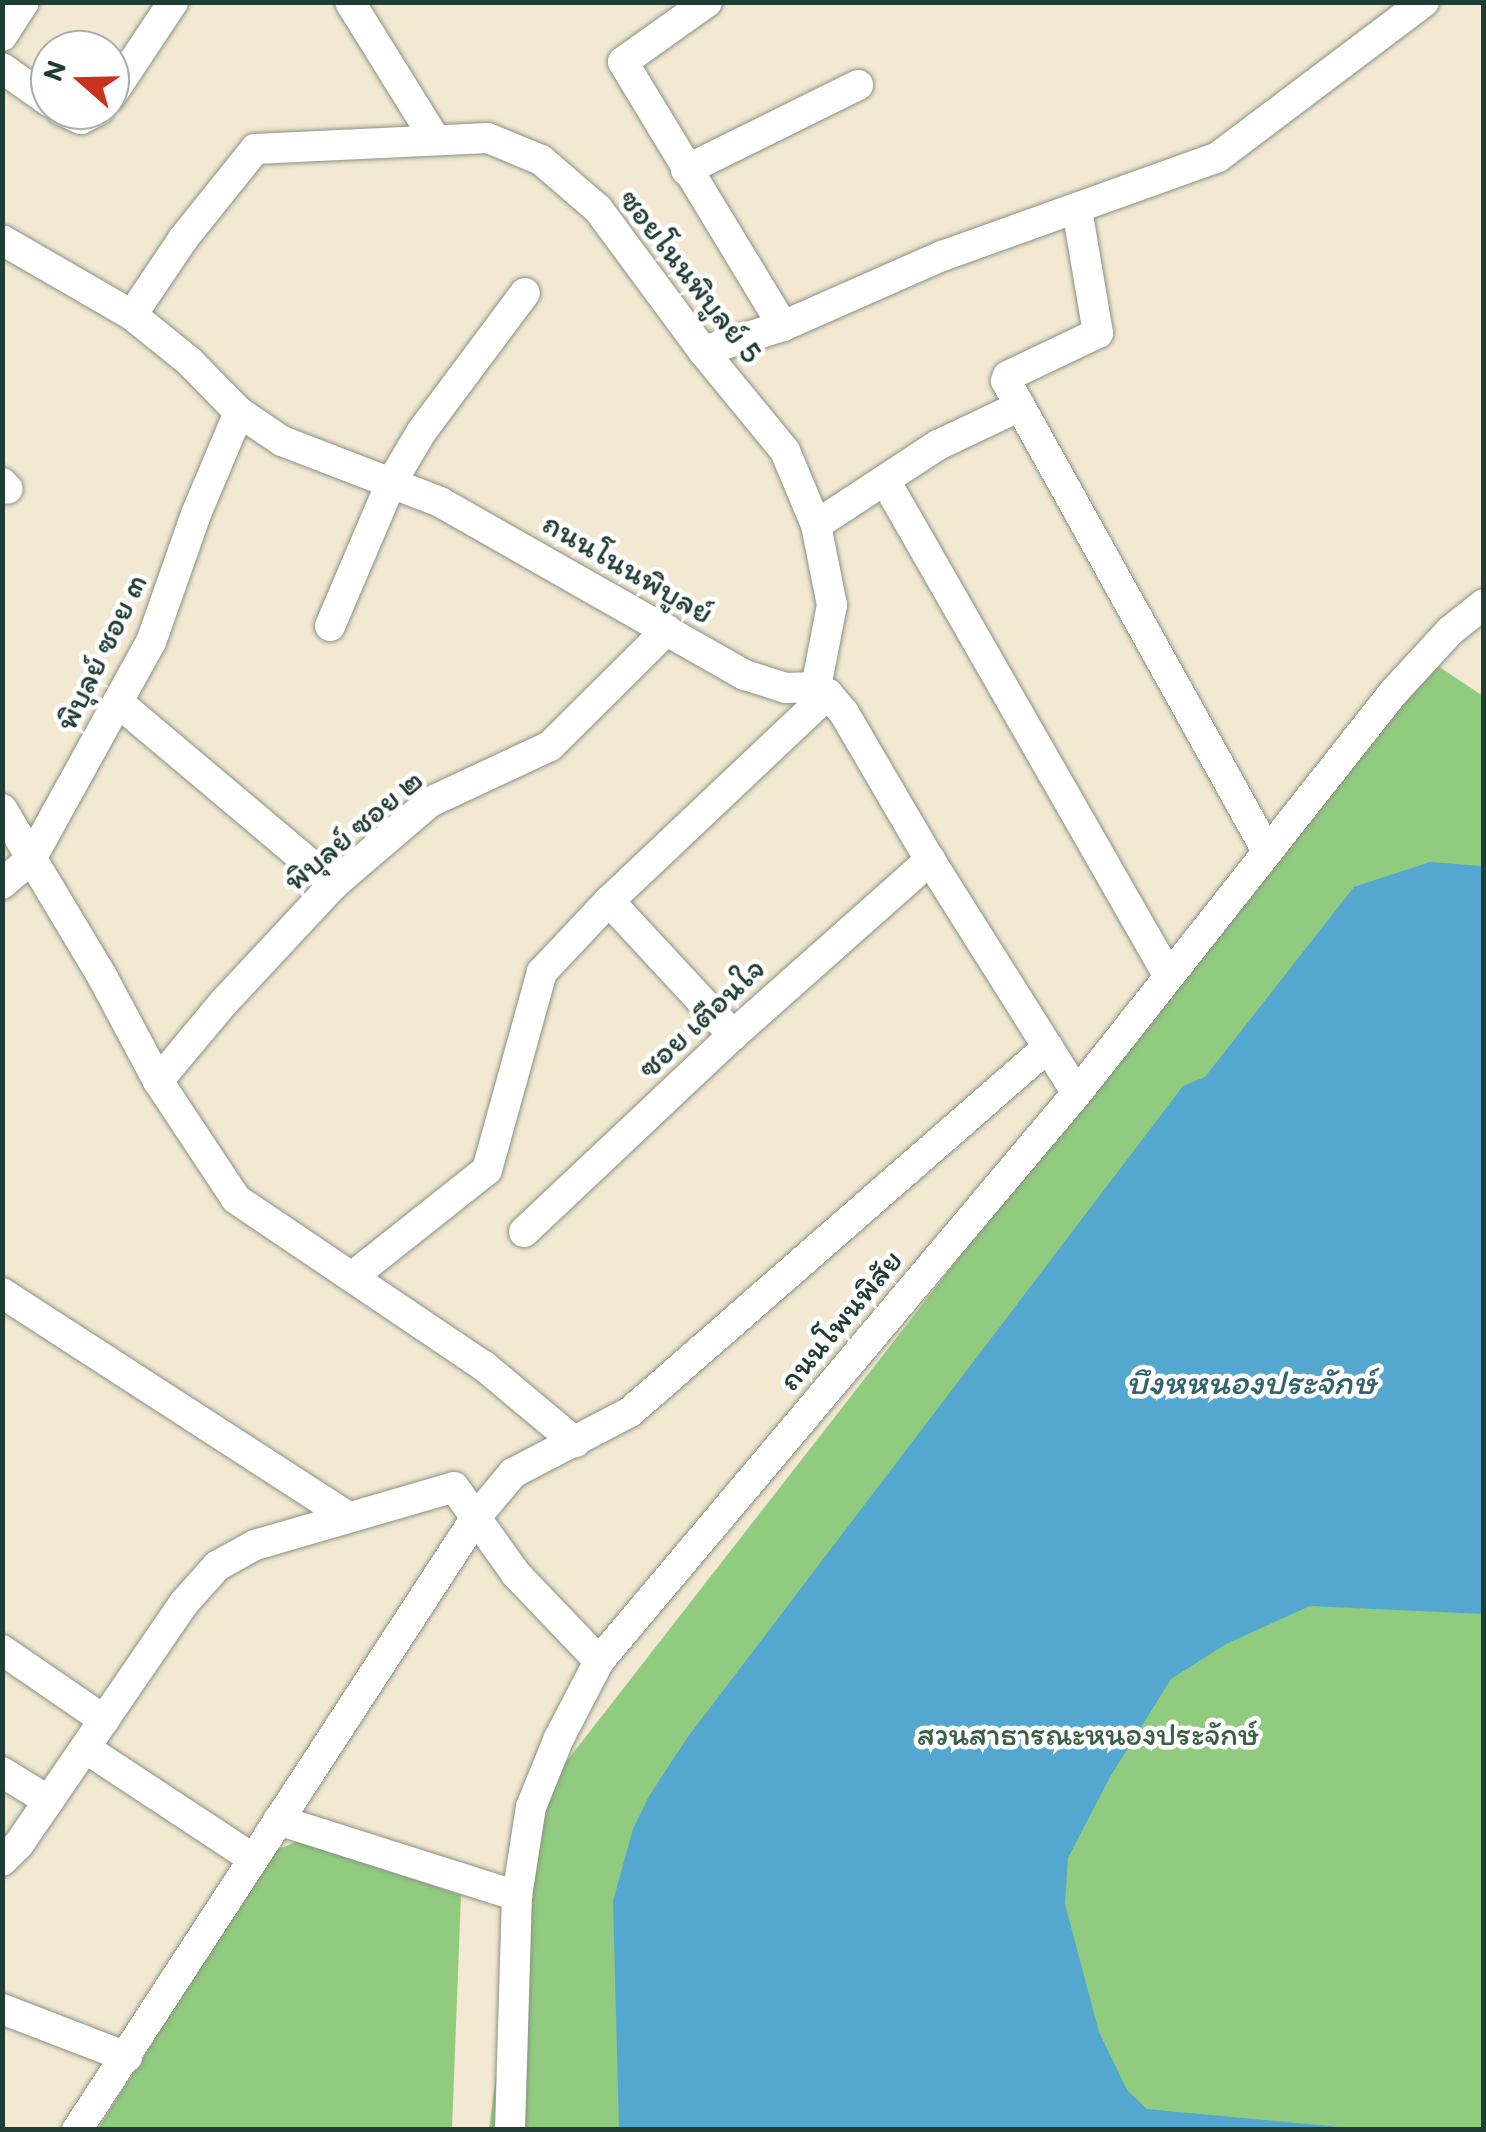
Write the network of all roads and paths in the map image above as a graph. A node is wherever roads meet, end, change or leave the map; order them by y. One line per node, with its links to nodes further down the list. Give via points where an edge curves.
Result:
1 (24, 2): 6 (street)
2 (172, 2): 7 (street)
3 (350, 2): 11 (street)
4 (706, 2): 12 (street, via 622,62)
5 (1424, 2): 13 (street, via 1218,157)
6 (2, 36)
7 (130, 66)
8 (2, 68): 10 (street)
9 (858, 85): 12 (street)
10 (30, 88)
11 (435, 139): 16 (street, ซอยโนนพิบูลย์ 5, via 255,149); 18 (street, ซอยโนนพิบูลย์ 5, via 488,138 541,160 598,208)
12 (686, 170): 17 (street)
13 (1078, 209): 17 (street, via 942,256); 19 (street, via 1100,330 1008,376)
14 (2, 240): 16 (street, ถนนโนนพิบูลย์)
15 (525, 293): 21 (street, via 452,387)
16 (132, 315): 20 (street, ถนนโนนพิบูลย์)
17 (783, 326): 18 (street)
18 (703, 352): 23 (street, ซอยโนนพิบูลย์ 5, via 785,451)
19 (1020, 406): 22 (street, via 938,445); 32 (street)
20 (239, 412): 21 (street, ถนนโนนพิบูลย์, via 312,455); 30 (street, พิบุลย์ ซอย ๓, via 151,642)
21 (391, 482): 25 (street); 26 (street, ถนนโนนพิบูลย์, via 440,502)
22 (886, 482): 23 (street); 38 (street)
23 (816, 525): 29 (street, ซอยโนนพิบูลย์ 5, via 832,606)
24 (1484, 604): 28 (street, ถนนโพนพิสัย)
25 (330, 626)
26 (666, 630): 29 (street, ถนนโนนพิบูลย์, via 746,675); 36 (street, พิบุลย์ ซอย ๒, via 550,746 430,802)
27 (1484, 632): 28 (street, ถนนโพนพิสัย)
28 (1438, 647): 32 (street, ถนนโพนพิสัย)
29 (822, 691): 34 (street, via 844,713); 37 (street)
30 (120, 704): 33 (street, พิบุลย์ ซอย ๓); 36 (street)
31 (2, 809): 33 (street)
32 (1267, 851): 38 (street, ถนนโพนพิสัย)
33 (31, 859): 35 (street, พิบุลย์ ซอย ๓); 41 (street)
34 (930, 860): 39 (street, ซอย เตือนใจ); 40 (street)
35 (2, 884)
36 (334, 884): 41 (street, พิบุลย์ ซอย ๒)
37 (609, 902): 39 (street); 44 (street, via 542,972 487,1170)
38 (1168, 975): 42 (street, ถนนโพนพิสัย)
39 (734, 1034): 43 (street, ซอย เตือนใจ)
40 (1048, 1047): 42 (street); 46 (street, via 630,1412)
41 (158, 1081): 44 (street, via 236,1199)
42 (1078, 1093): 50 (street, ถนนโพนพิสัย)
43 (524, 1232)
44 (352, 1276): 46 (street, via 484,1366)
45 (2, 1294): 47 (street)
46 (575, 1442): 48 (street, via 513,1473)
47 (347, 1516): 48 (street, via 454,1488); 51 (street, via 254,1544 217,1566)
48 (477, 1516): 50 (street, via 516,1574); 55 (street)
49 (2, 1650): 51 (street)
50 (599, 1662): 58 (street, ถนนโพนพิสัย, via 531,1807)
51 (104, 1720): 52 (street)
52 (85, 1748): 54 (street); 56 (street)
53 (2, 1772): 54 (street)
54 (49, 1801): 57 (street)
55 (278, 1820): 56 (street); 58 (street)
56 (252, 1858): 60 (street)
57 (2, 1861)
58 (517, 1896): 62 (street, ถนนโพนพิสัย)
59 (2, 2009): 60 (street)
60 (127, 2057): 61 (street)
61 (77, 2130)
62 (510, 2130)

